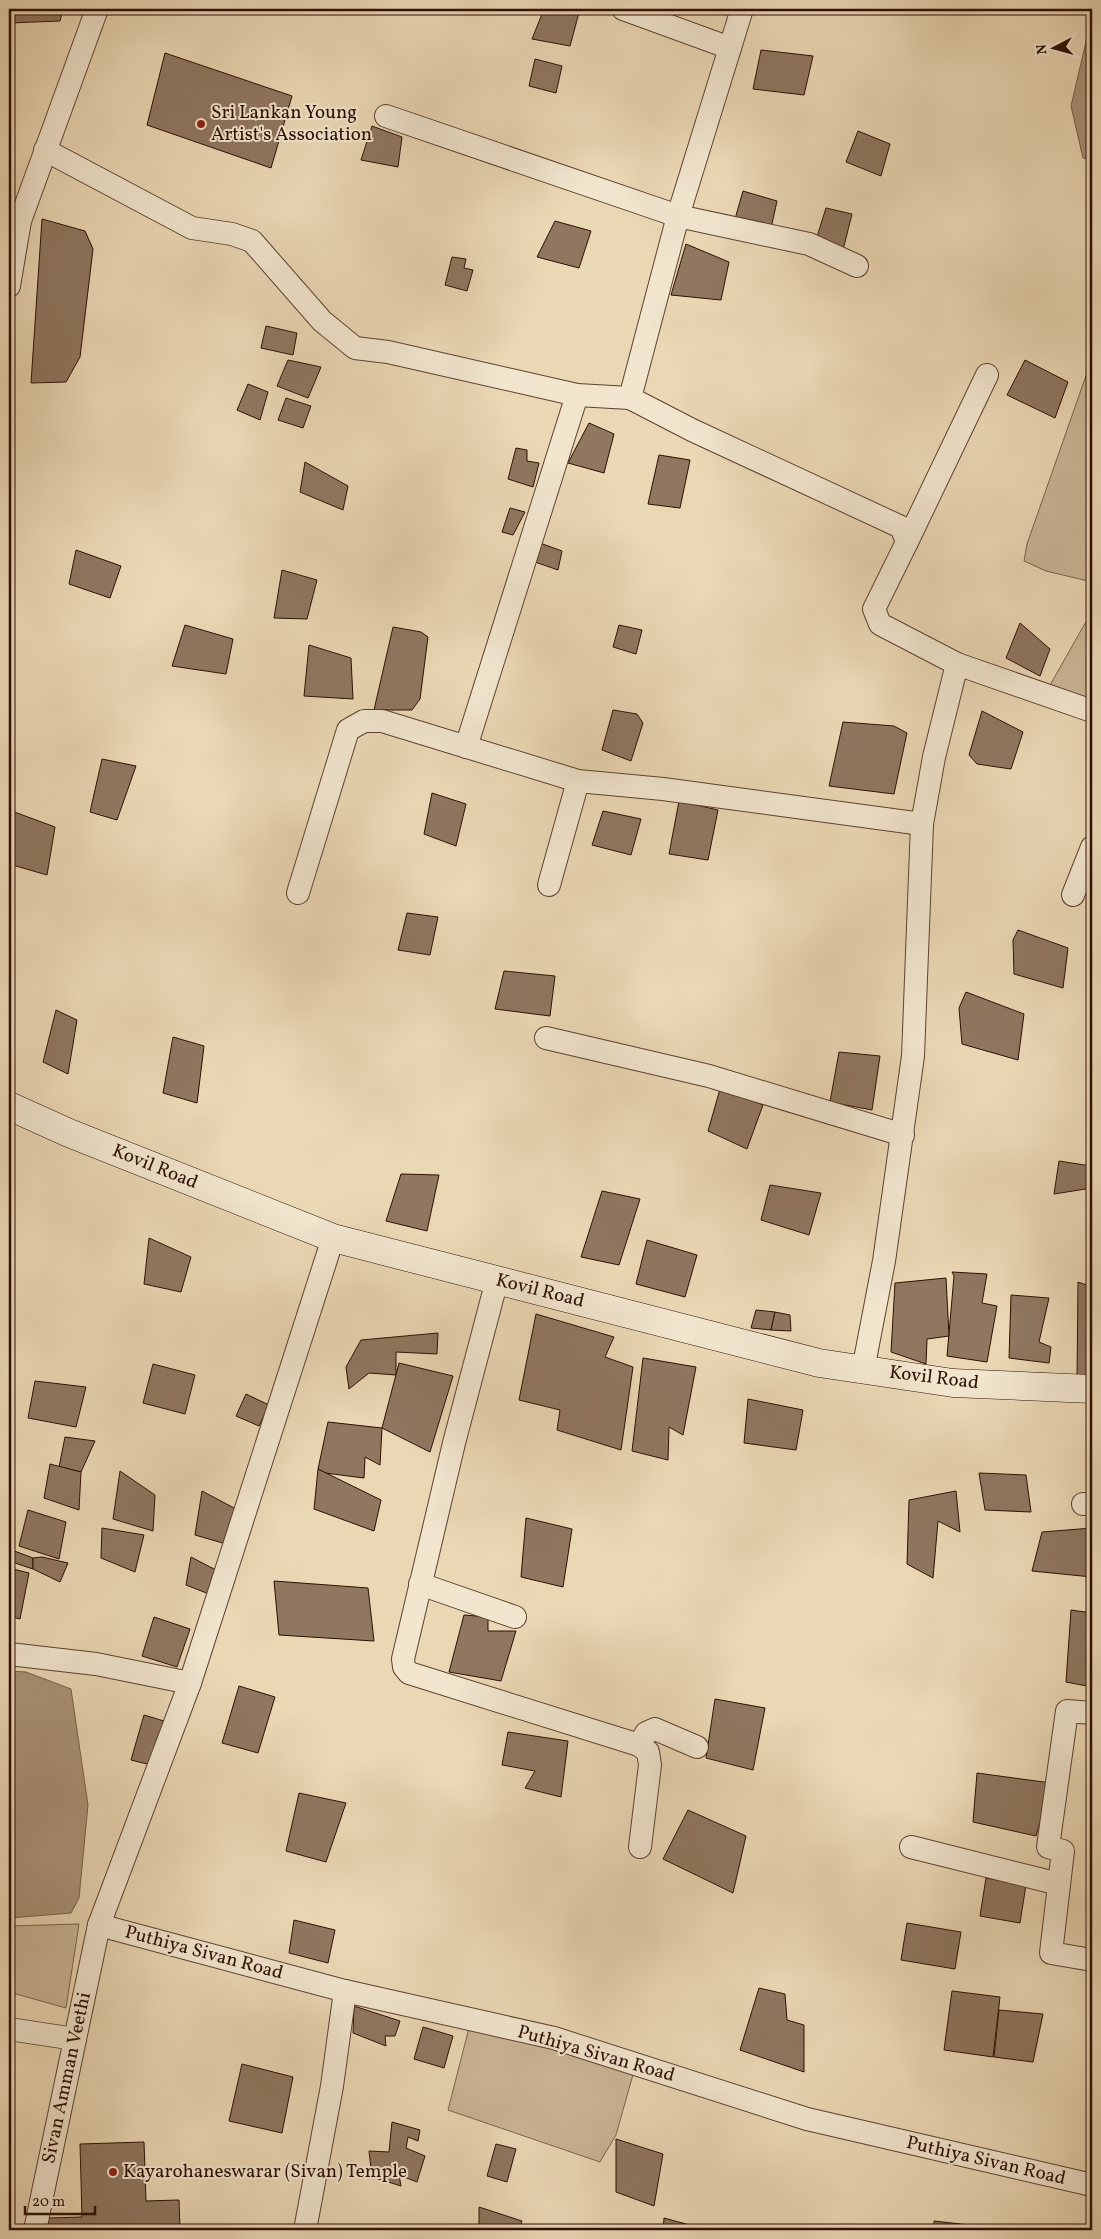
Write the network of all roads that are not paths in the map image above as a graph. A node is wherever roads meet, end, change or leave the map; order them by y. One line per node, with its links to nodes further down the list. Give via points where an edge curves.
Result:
1 (97, 9): 6 (street)
2 (623, 9): 4 (street)
3 (742, 9): 4 (street)
4 (730, 48): 7 (street)
5 (386, 116): 7 (street)
6 (45, 150): 9 (street, via 20,221); 11 (street, via 192,228 232,234 252,242 322,320 355,348 388,352)
7 (678, 216): 8 (street, via 809,244); 12 (street)
8 (857, 266)
9 (9, 286)
10 (987, 375): 13 (street)
11 (577, 395): 12 (street); 16 (street)
12 (630, 398): 13 (street, via 901,527)
13 (907, 542): 14 (street, via 874,609 880,624)
14 (957, 664): 15 (street); 18 (street)
15 (1092, 711)
16 (466, 747): 17 (street); 21 (street, via 382,721 364,721 348,730)
17 (578, 781): 18 (street, via 663,789); 20 (street)
18 (922, 824): 25 (street, via 912,1056)
19 (1092, 847): 22 (street)
20 (549, 885)
21 (298, 893)
22 (1073, 895)
23 (546, 1038): 25 (street, via 709,1076)
24 (9, 1106): 26 (street, Kovil Road)
25 (903, 1135): 28 (street)
26 (333, 1238): 27 (street, Kovil Road); 33 (street, Sivan Amman Veethi)
27 (497, 1280): 28 (street, Kovil Road, via 790,1356); 30 (street)
28 (863, 1370): 29 (street, Kovil Road, via 953,1383)
29 (1092, 1389)
30 (420, 1584): 31 (street); 35 (street, via 403,1659 404,1668 410,1673)
31 (515, 1617)
32 (9, 1654): 33 (street, via 96,1664)
33 (190, 1684): 40 (street, Sivan Amman Veethi)
34 (1092, 1713): 39 (street, via 1067,1711 1048,1847 1063,1851)
35 (639, 1744): 36 (street, via 646,1733 655,1729); 37 (street, via 648,1752 650,1765)
36 (697, 1747)
37 (640, 1847)
38 (911, 1847): 39 (street)
39 (1059, 1884): 41 (street, via 1051,1953)
40 (99, 1925): 42 (street, Puthiya Sivan Road); 44 (street, Sivan Amman Veethi)
41 (1092, 1960)
42 (345, 1990): 45 (street, Puthiya Sivan Road, via 554,2038 808,2119); 47 (street, via 331,2095)
43 (9, 2029): 44 (street)
44 (75, 2039): 46 (street, Sivan Amman Veethi)
45 (1092, 2185)
46 (35, 2230)
47 (305, 2230)

